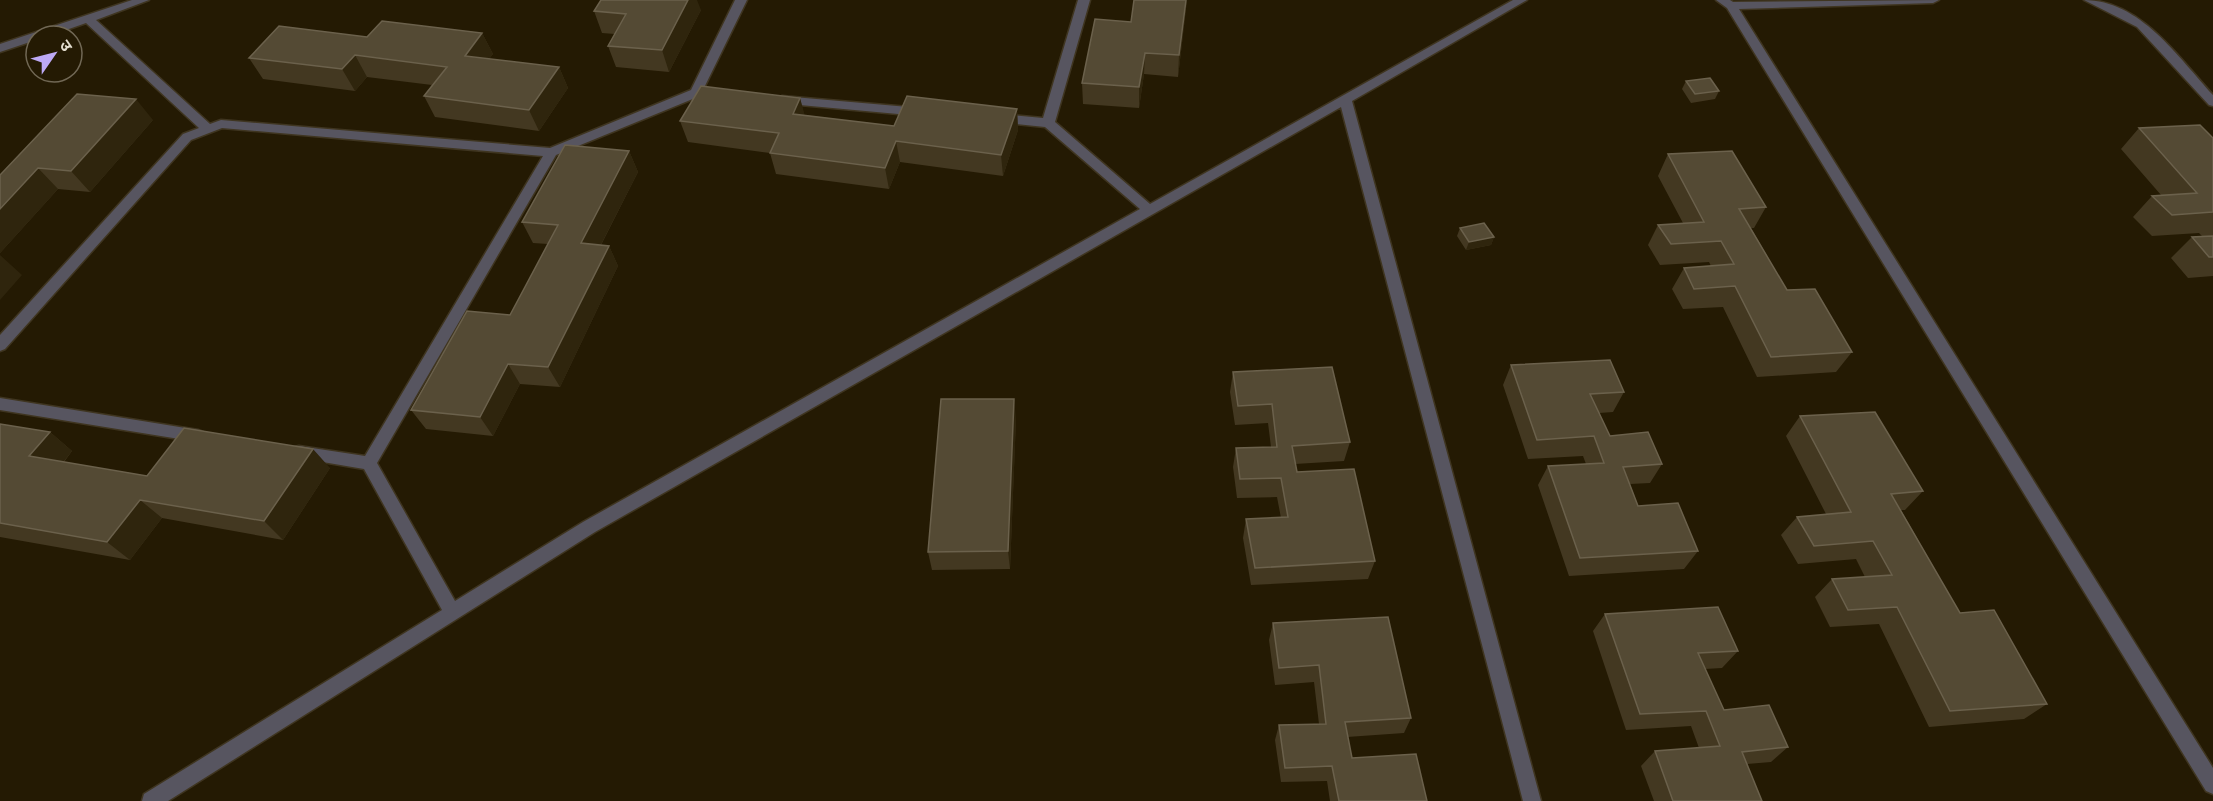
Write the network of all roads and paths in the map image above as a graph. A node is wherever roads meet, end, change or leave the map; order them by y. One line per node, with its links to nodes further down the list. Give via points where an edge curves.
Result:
1 (143, 0): 8 (street)
2 (741, 0): 19 (street, via 702,93)
3 (1084, 0): 17 (street)
4 (1521, 0): 13 (street)
5 (1933, 0): 7 (street)
6 (2091, 0): 14 (street, via 2141,24)
7 (1727, 3): 27 (street)
8 (87, 19): 9 (street); 18 (street)
9 (72, 24)
10 (24, 40): 11 (street)
11 (0, 48)
12 (767, 99): 15 (street)
13 (1345, 99): 20 (street); 29 (street)
14 (2213, 102)
15 (931, 113)
16 (990, 118): 17 (street)
17 (1048, 123): 20 (street)
18 (208, 129): 19 (street, via 221,124); 21 (street, via 187,137)
19 (551, 152): 25 (street)
20 (1149, 210): 26 (street, via 590,527)
21 (0, 345)
22 (0, 404): 23 (street)
23 (208, 437)
24 (289, 450): 25 (street)
25 (369, 464): 26 (street)
26 (453, 613): 28 (street)
27 (2213, 785)
28 (151, 801)
29 (1532, 801)

